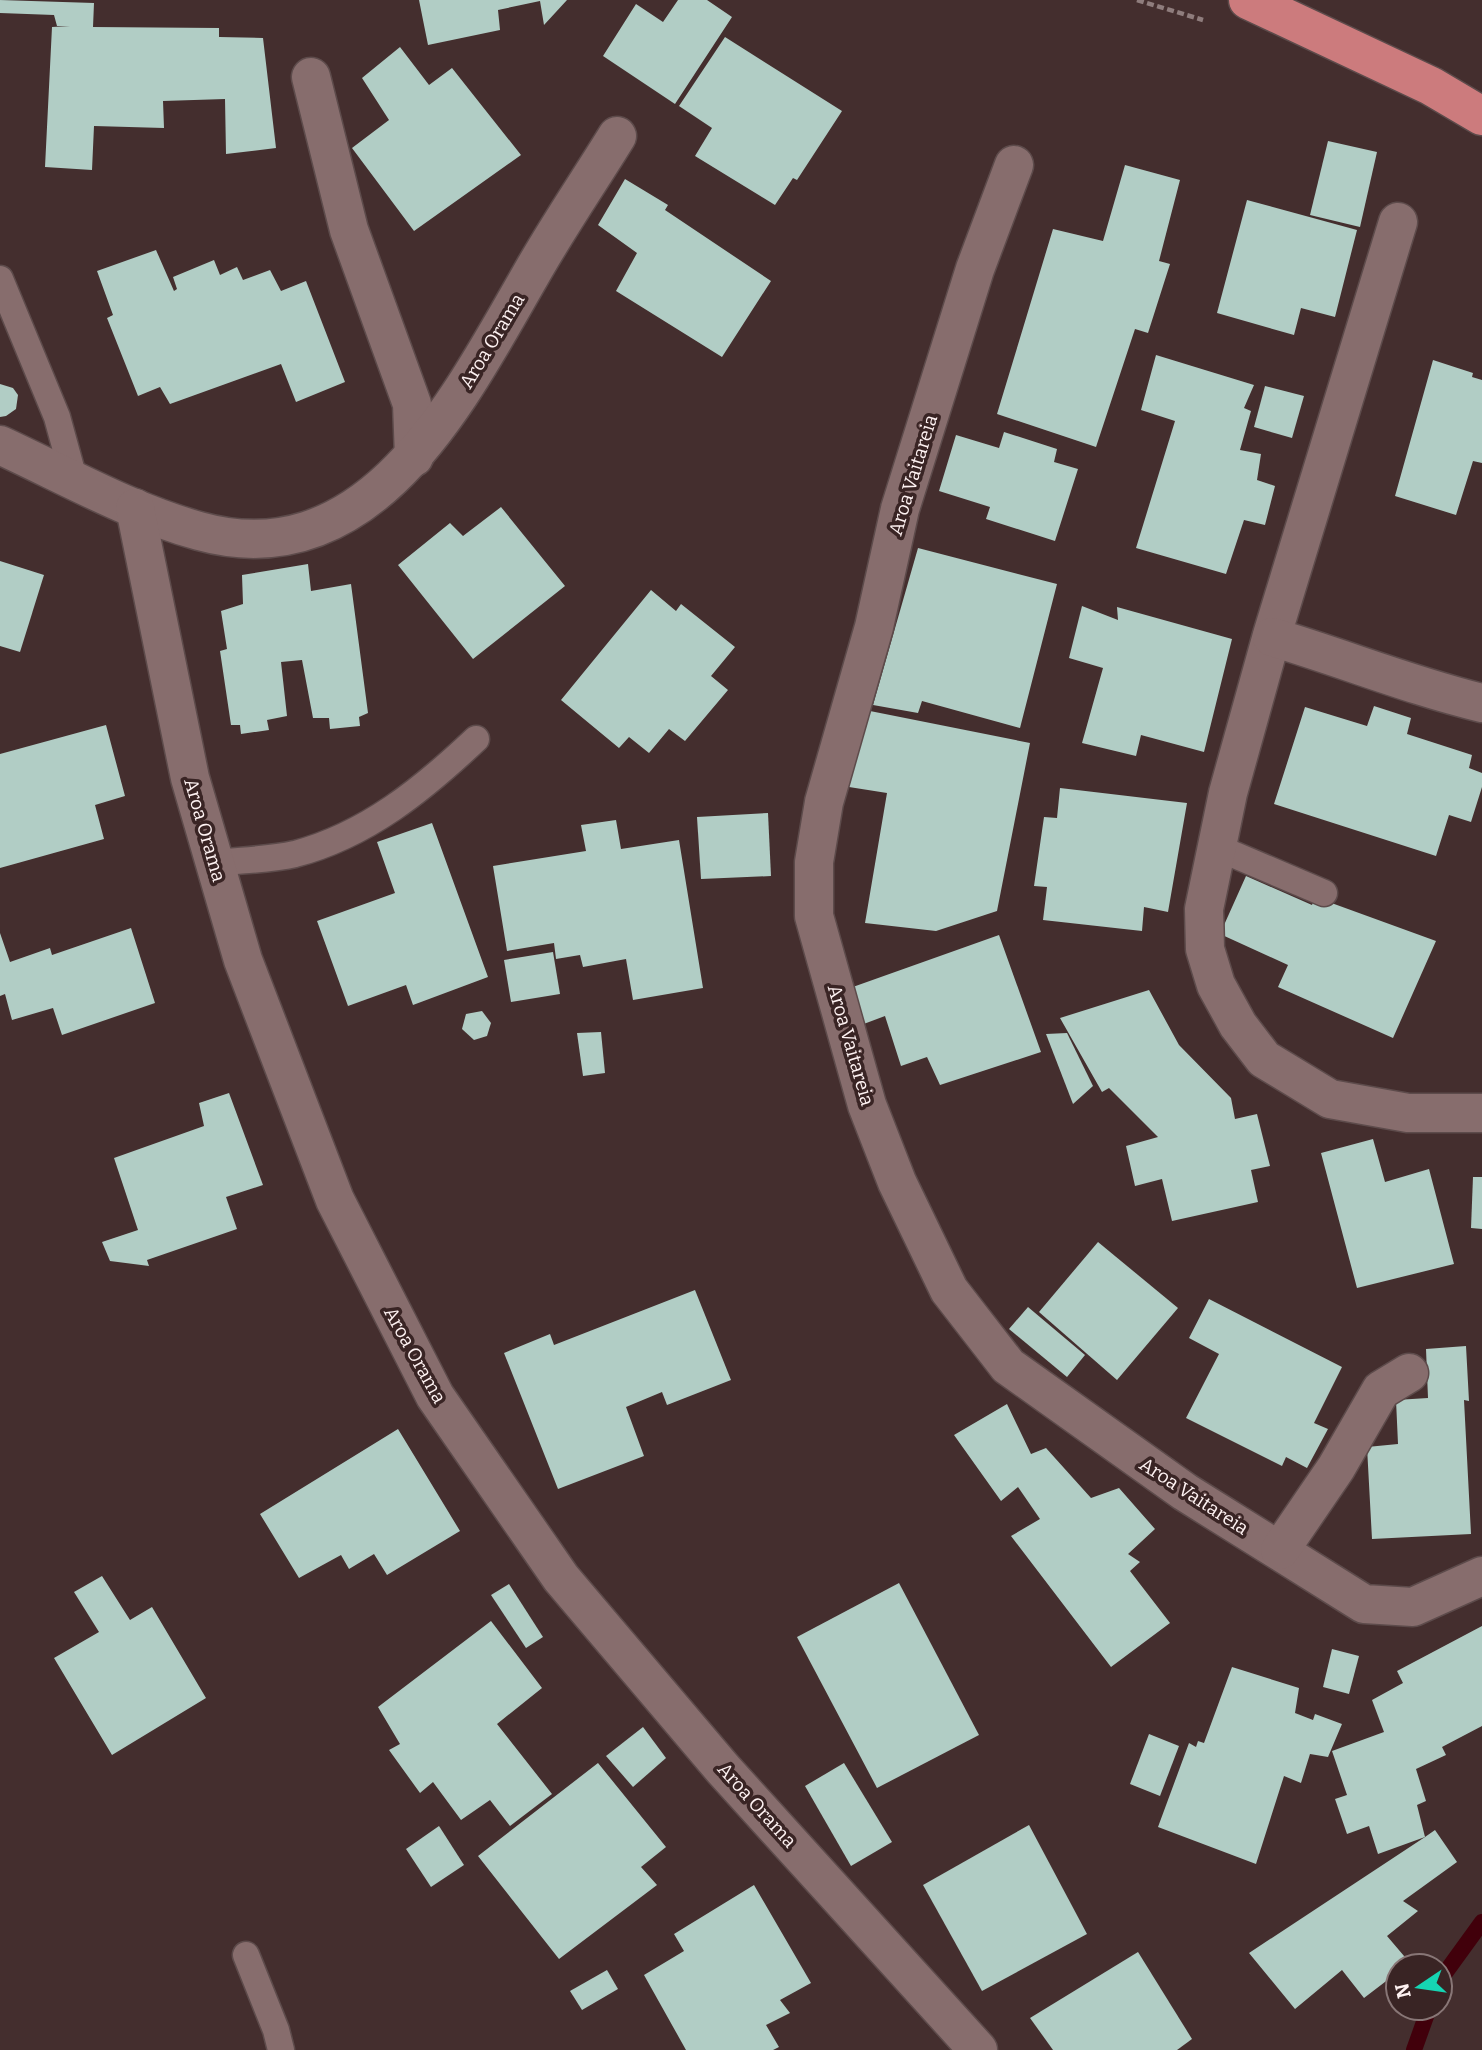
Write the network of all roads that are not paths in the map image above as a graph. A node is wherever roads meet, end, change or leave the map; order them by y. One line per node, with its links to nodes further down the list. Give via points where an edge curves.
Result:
1 (1248, 0): 3 (highway, via 1431,86)
2 (311, 77): 9 (street, via 349,230 412,404)
3 (1482, 116)
4 (617, 136): 9 (street, Aroa Orama, via 476,370)
5 (1014, 165): 20 (street, Aroa Vaitareia, via 975,269 900,509 874,627 824,803 814,862 814,916 867,1105 897,1182 949,1290 1008,1366 1185,1492)
6 (1398, 222): 12 (street)
7 (0, 279): 10 (lane, via 57,417)
8 (0, 445): 10 (street, Aroa Orama)
9 (414, 457): 11 (street, Aroa Orama, via 341,517 293,536 251,538 201,532)
10 (74, 480): 11 (street, Aroa Orama)
11 (135, 508): 16 (street, Aroa Orama, via 190,778)
12 (1272, 637): 13 (street); 15 (street)
13 (1482, 704)
14 (476, 739): 16 (lane, via 422,789 363,827 294,854)
15 (1216, 847): 17 (lane); 18 (street, via 1204,909 1205,948 1216,985 1238,1025 1265,1059 1330,1099 1408,1114)
16 (214, 863): 24 (street, Aroa Orama, via 243,960 335,1200 435,1396 561,1578 723,1769)
17 (1324, 893)
18 (1482, 1113)
19 (1409, 1373): 20 (street, via 1381,1390 1336,1468)
20 (1280, 1550): 21 (street, Aroa Vaitareia, via 1364,1604 1413,1607)
21 (1482, 1576)
22 (246, 1955): 23 (lane)
23 (281, 2050)
24 (978, 2050)

